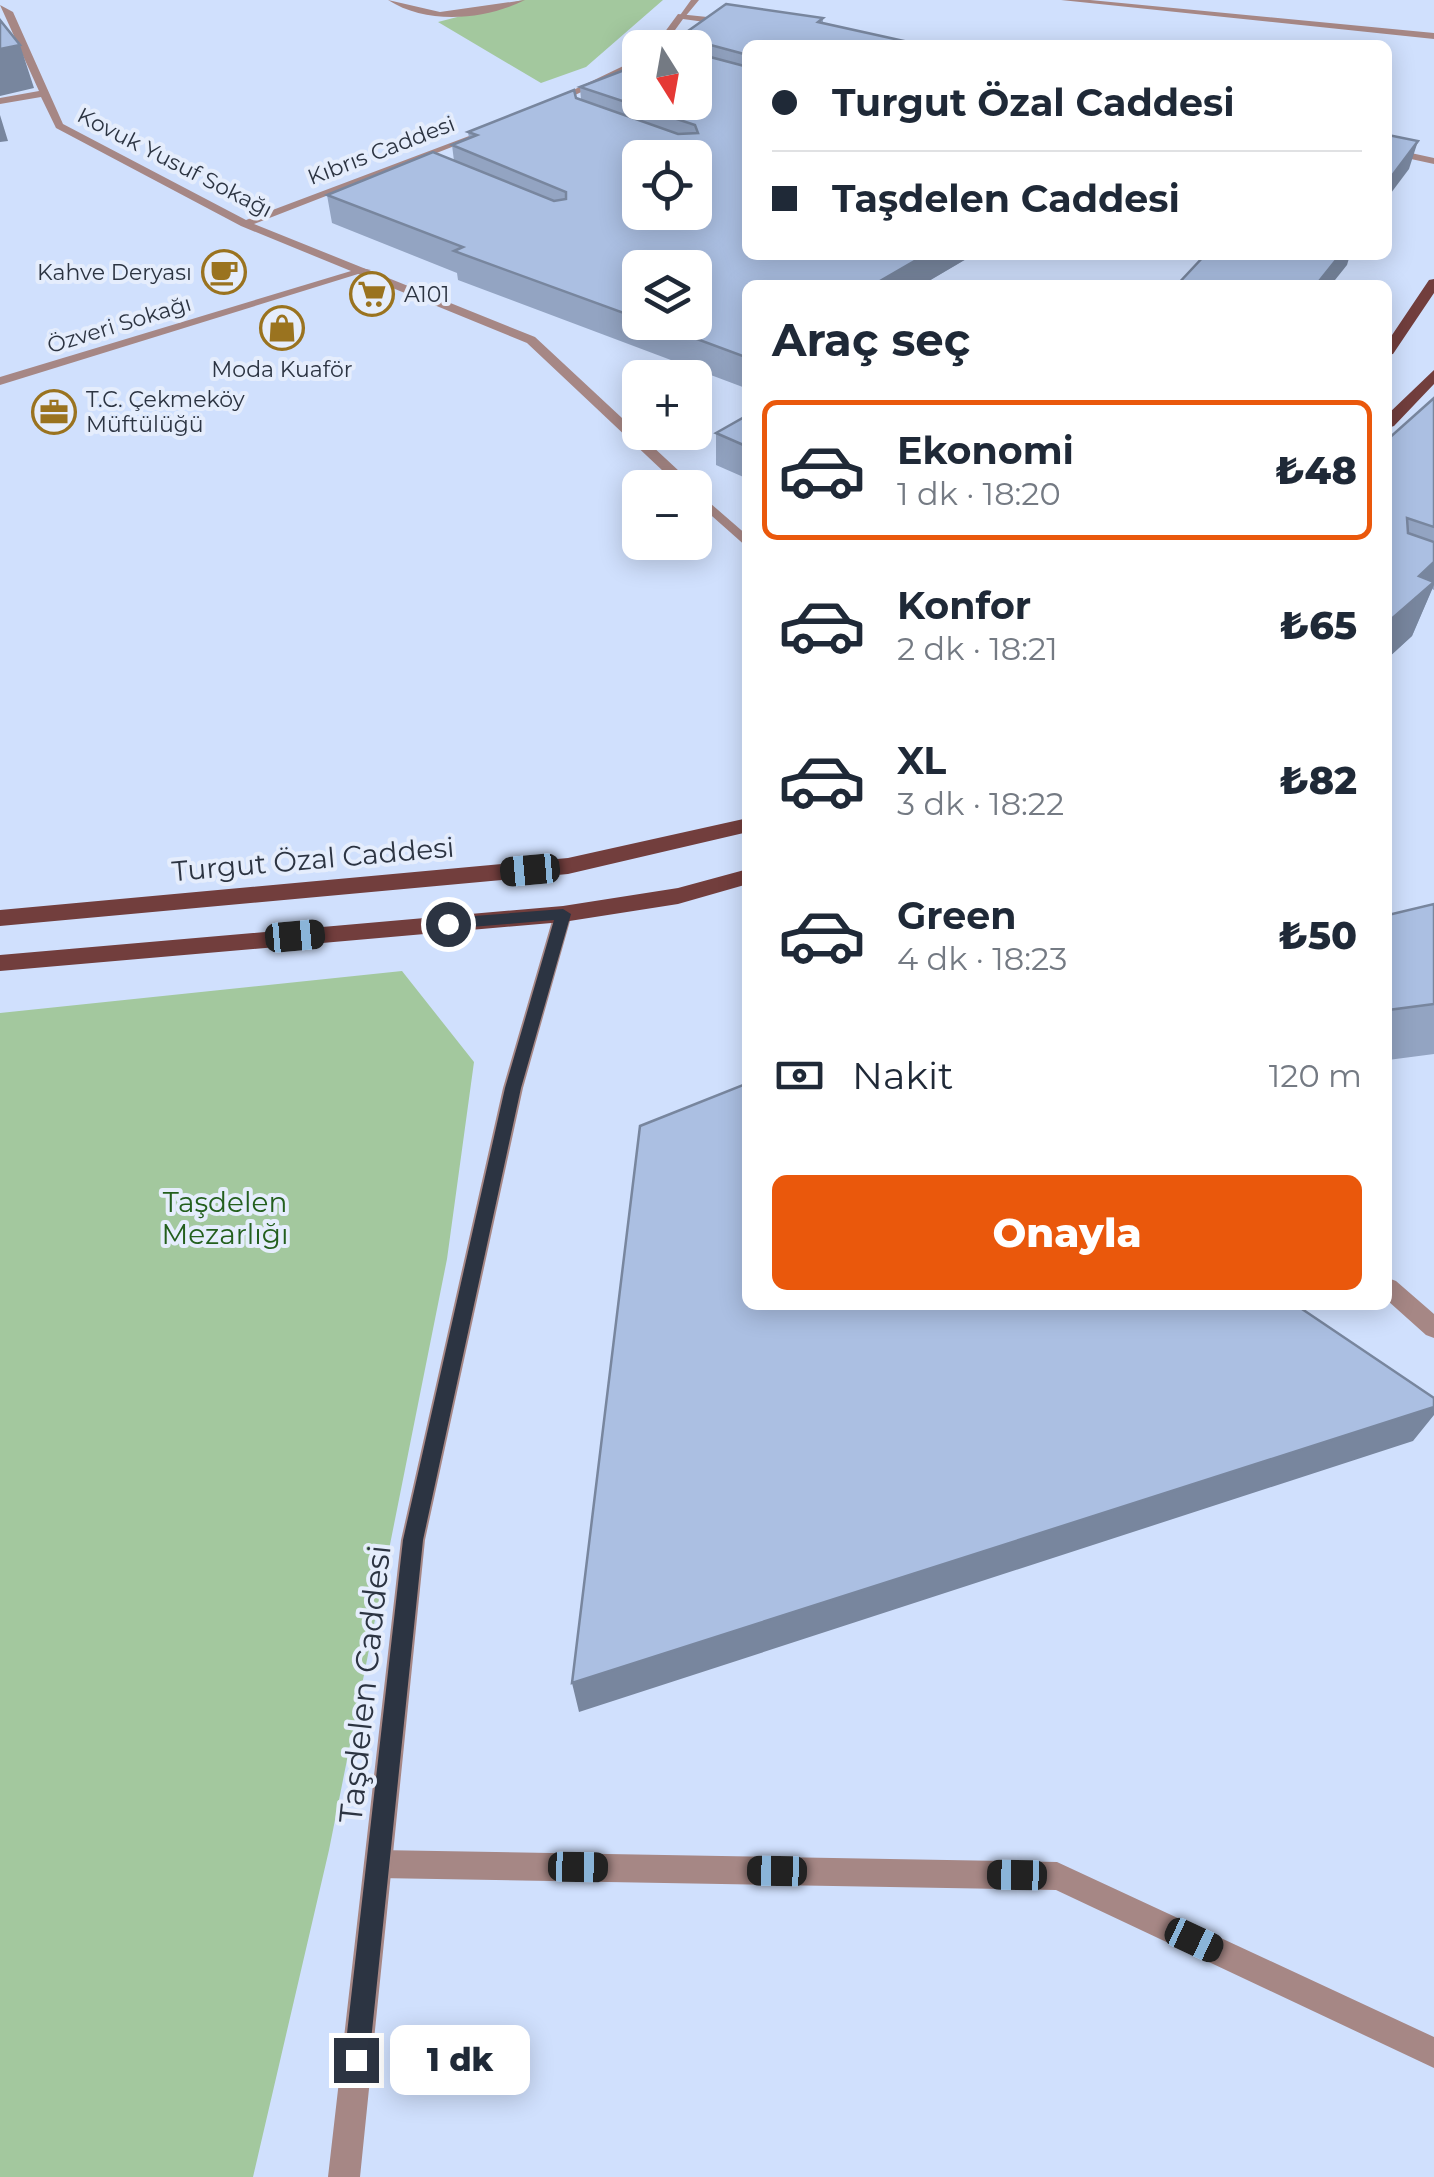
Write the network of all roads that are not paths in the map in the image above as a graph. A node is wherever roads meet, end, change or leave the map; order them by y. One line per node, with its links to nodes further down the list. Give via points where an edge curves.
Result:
1 (392, 0): 2 (street, via 446,18)
2 (521, 0)
3 (695, 0): 6 (street)
4 (1065, 0): 11 (street)
5 (0, 7): 9 (street, Kovuk Yusuf Sokağı)
6 (681, 16): 7 (street); 8 (street)
7 (740, 24)
8 (670, 30)
9 (17, 34): 10 (street); 13 (street, Kovuk Yusuf Sokağı)
10 (0, 36)
11 (1434, 36)
12 (622, 69): 15 (street)
13 (46, 93): 14 (street); 19 (street, Kovuk Yusuf Sokağı, via 59,126)
14 (0, 101)
15 (531, 112)
16 (498, 126): 19 (street, Kıbrıs Caddesi)
17 (1392, 152): 18 (street)
18 (1434, 161)
19 (245, 224): 20 (street, Kovuk Yusuf Sokağı)
20 (365, 270): 23 (street, Özveri Sokağı); 26 (street, Kovuk Yusuf Sokağı, via 531,340)
21 (1434, 283): 22 (main road)
22 (1392, 345)
23 (0, 382)
24 (1431, 385): 25 (main road)
25 (1392, 420)
26 (670, 470)
27 (712, 510): 28 (street)
28 (742, 538)
29 (742, 832): 30 (main road, Turgut Özal Caddesi)
30 (568, 866): 32 (main road); 33 (main road, Turgut Özal Caddesi)
31 (742, 878): 32 (main road, via 678,896)
32 (563, 914): 34 (main road); 37 (street, Taşdelen Caddesi, via 513,1088 413,1540)
33 (0, 918)
34 (0, 963)
35 (1392, 1291): 36 (street)
36 (1434, 1328)
37 (378, 1864): 38 (street, via 1057,1876); 39 (street, Taşdelen Caddesi)
38 (1434, 2052)
39 (344, 2177)

